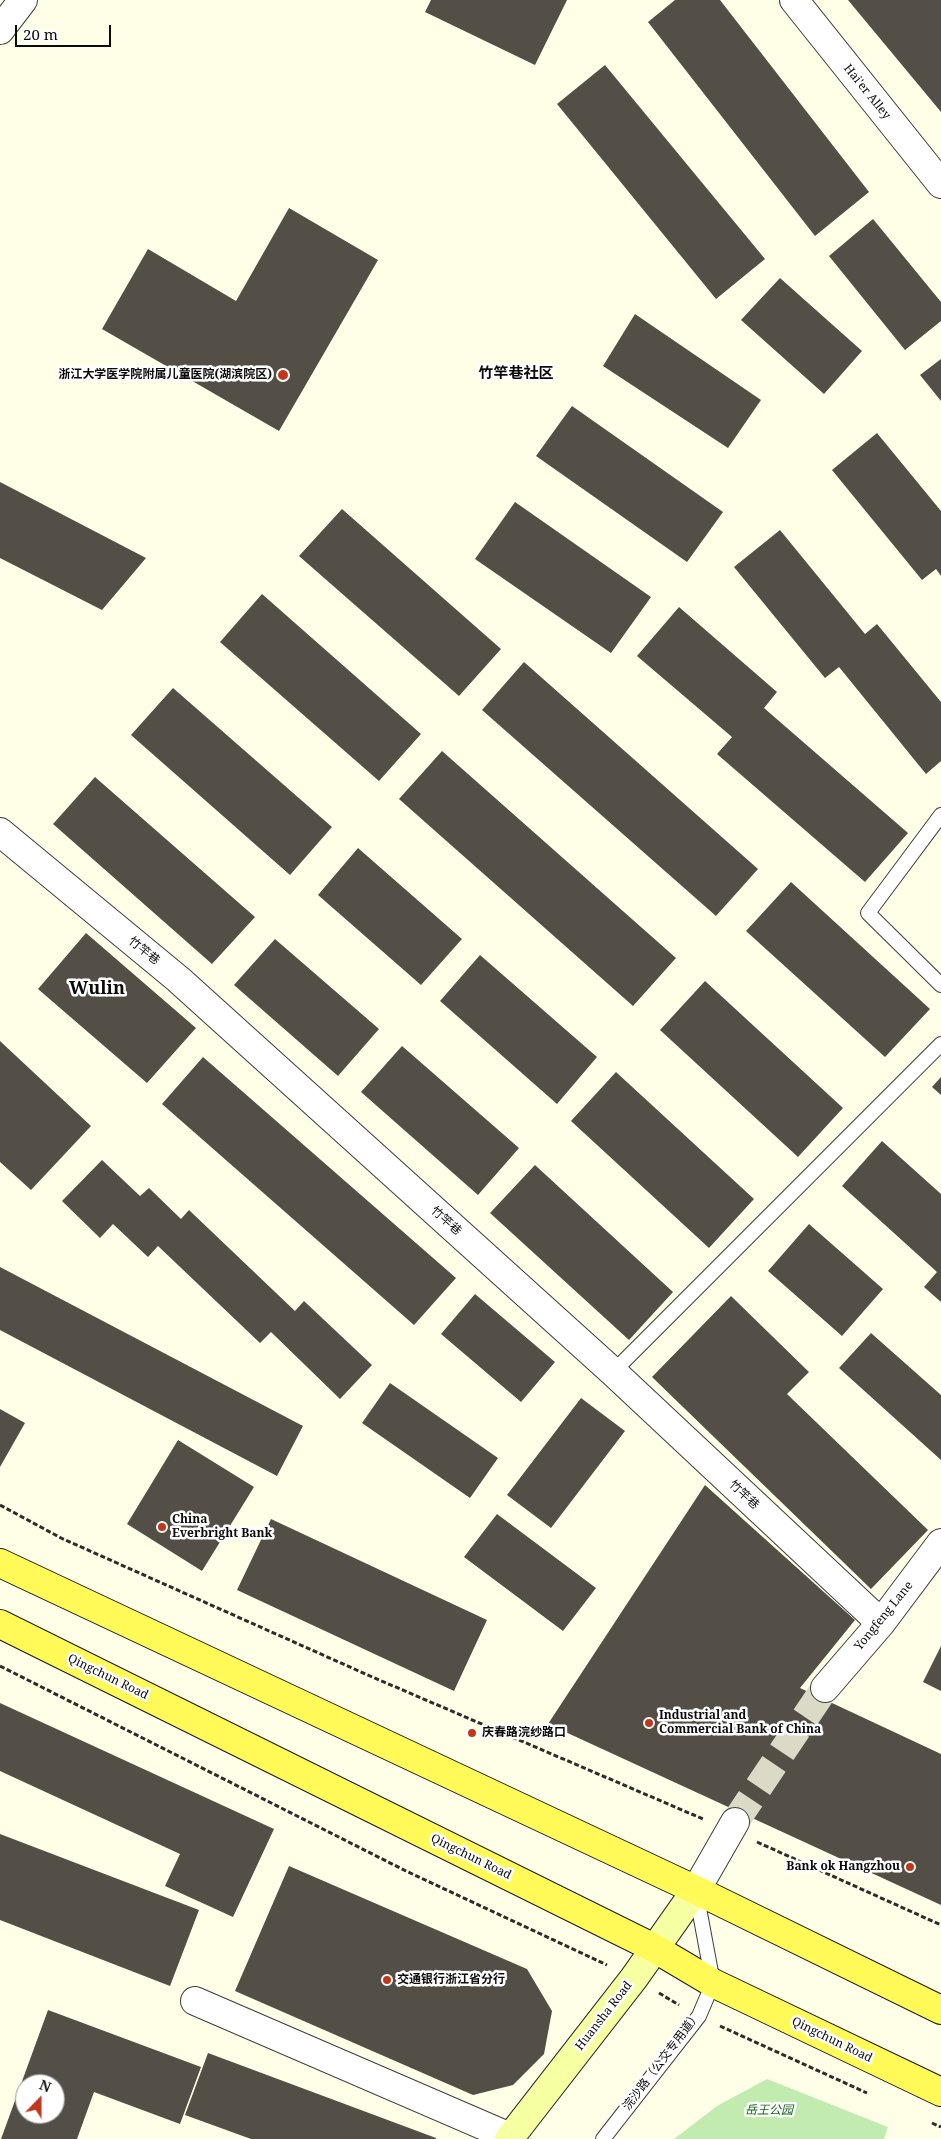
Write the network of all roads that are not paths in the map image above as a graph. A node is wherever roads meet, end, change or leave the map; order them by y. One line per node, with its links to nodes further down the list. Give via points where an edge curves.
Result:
1 (23, 0): 3 (street)
2 (794, 0): 4 (street, Hai'er Alley)
3 (0, 30)
4 (941, 184)
5 (941, 815): 7 (lane, via 868,913)
6 (2, 839): 9 (street, 竹竿巷, via 178,979)
7 (941, 985)
8 (941, 1044): 9 (lane)
9 (613, 1372): 12 (street, 竹竿巷)
10 (941, 1543): 12 (street, Yongfeng Lane)
11 (0, 1563): 16 (main road)
12 (880, 1623): 14 (street, Yongfeng Lane)
13 (0, 1624): 17 (main road, Qingchun Road)
14 (825, 1688)
15 (732, 1826): 16 (street)
16 (696, 1890): 17 (main road, Huansha Road); 18 (lane); 20 (main road)
17 (654, 1948): 18 (main road, Qingchun Road); 22 (main road, Huansha Road)
18 (713, 1983): 21 (main road, Qingchun Road); 23 (lane, 浣沙路（公交专用道）, via 698,2016)
19 (195, 2001): 22 (street)
20 (941, 2010)
21 (941, 2092)
22 (510, 2138)
23 (603, 2139)

